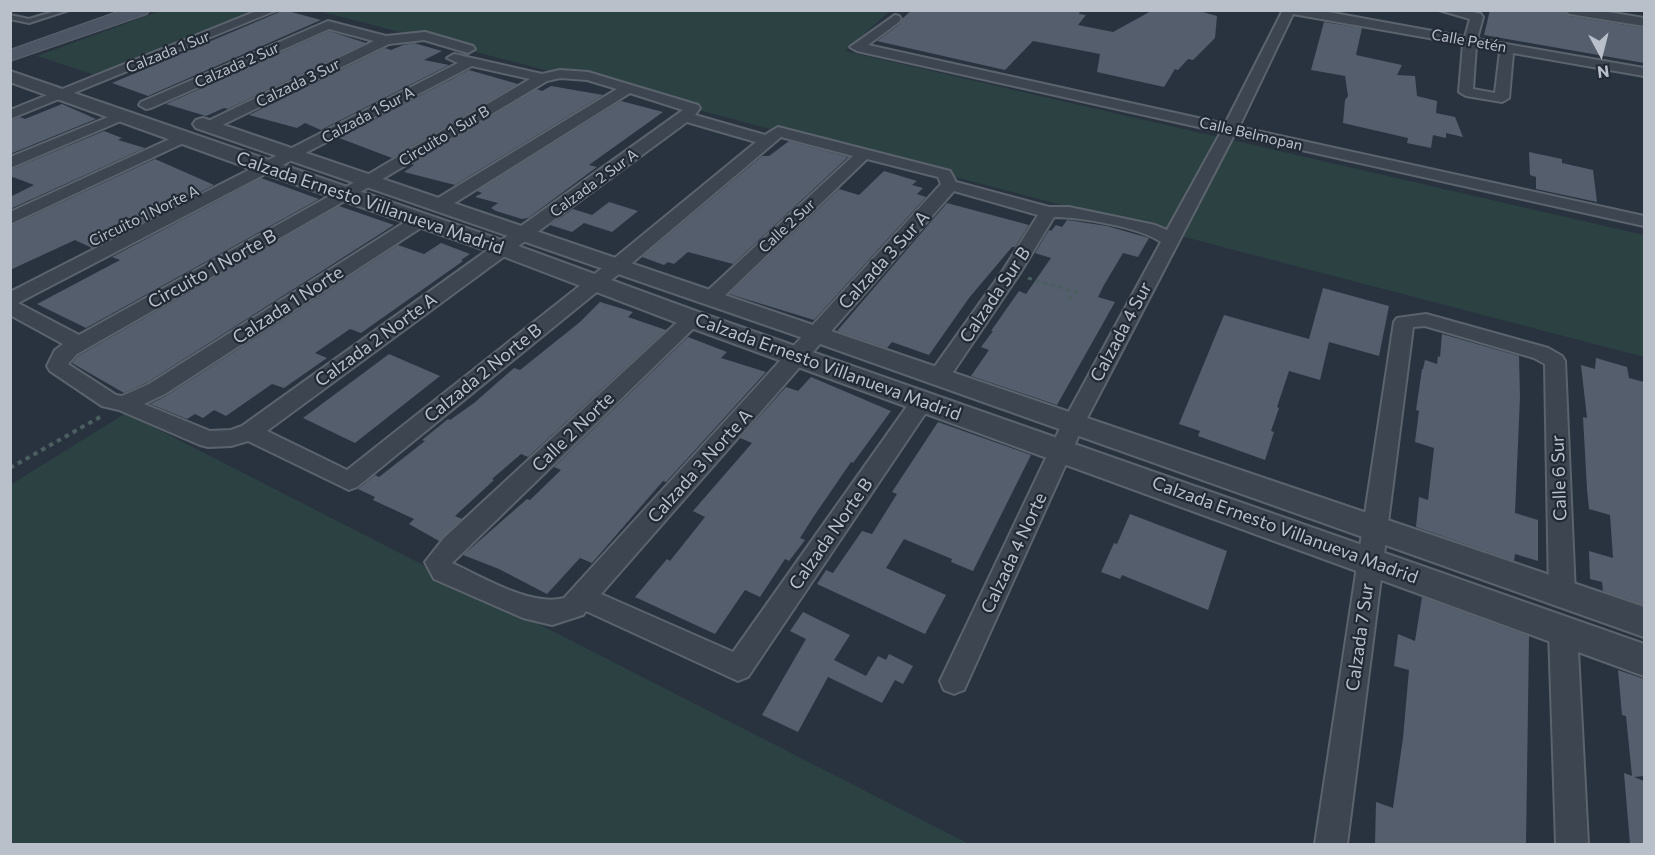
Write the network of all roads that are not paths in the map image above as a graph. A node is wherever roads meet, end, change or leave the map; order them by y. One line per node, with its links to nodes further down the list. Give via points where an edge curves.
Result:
1 (68, 10): 8 (lane, via 29,21)
2 (118, 10): 14 (main road)
3 (141, 10): 17 (main road)
4 (271, 10): 21 (street, Calzada 1 Sur)
5 (1291, 10): 11 (street, Calle Petén); 27 (street, Calzada 4 Sur)
6 (1443, 10): 11 (street); 13 (street, via 1477,17)
7 (1570, 10): 10 (street)
8 (10, 17)
9 (896, 19): 27 (street, Calle Belmopan, via 857,47)
10 (1644, 22)
11 (1430, 35): 13 (street, Calle Petén)
12 (386, 40): 16 (street, via 425,36); 23 (street, Calzada 2 Sur, via 328,25); 26 (street, Calzada 3 Sur)
13 (1470, 42): 15 (street, Calle Petén); 15 (street, via 1466,92 1502,98)
14 (10, 48)
15 (1507, 48): 18 (street, Calle Petén)
16 (469, 55): 20 (street); 31 (street, Calzada 1 Sur A); 31 (street, Calzada 1 Sur A, via 454,58)
17 (10, 57): 21 (street, Calzada Ernesto Villanueva Madrid)
18 (1644, 72)
19 (10, 76): 21 (street, Calzada Ernesto Villanueva Madrid)
20 (542, 78): 22 (street, via 560,74 588,76); 34 (street, Circuito 1 Sur B)
21 (74, 89): 23 (street, Calzada Ernesto Villanueva Madrid); 24 (street)
22 (627, 89): 25 (street, via 693,108); 36 (street)
23 (135, 110): 26 (street, Calzada Ernesto Villanueva Madrid); 28 (street, Calzada Ernesto Villanueva Madrid); 32 (street, Calzada 2 Sur)
24 (10, 115)
25 (685, 117): 29 (street); 39 (street, Calzada 2 Sur A)
26 (210, 126): 31 (street, Calzada Ernesto Villanueva Madrid)
27 (1230, 129): 38 (street, Calle Belmopan); 40 (street, Calzada 4 Sur)
28 (185, 137): 31 (street, Calzada Ernesto Villanueva Madrid); 37 (street)
29 (765, 140): 30 (street, via 778,132); 42 (street, Calzada 2 Norte B)
30 (863, 155): 33 (street, via 944,174); 45 (street, Calle 2 Sur)
31 (272, 159): 34 (street, Calzada Ernesto Villanueva Madrid); 43 (street, Circuito 1 Norte A); 46 (street, Circuito 1 Norte A)
32 (10, 163)
33 (950, 185): 35 (street); 50 (street, Calzada 3 Sur A)
34 (357, 187): 36 (street, Calzada Ernesto Villanueva Madrid); 51 (street, Circuito 1 Norte B)
35 (1048, 212): 40 (street, via 1069,212 1155,230); 53 (street, Calzada Sur B)
36 (429, 213): 39 (street, Calzada Ernesto Villanueva Madrid); 41 (street, Calzada Ernesto Villanueva Madrid); 55 (street, Calzada 1 Norte, via 156,389)
37 (10, 219)
38 (1644, 221)
39 (524, 234): 41 (street, Calzada 2 Sur A); 42 (street, Calzada Ernesto Villanueva Madrid)
40 (1170, 240): 56 (street, Calzada 4 Sur)
41 (502, 248): 44 (street, Calzada Ernesto Villanueva Madrid); 57 (street, Calzada 2 Norte A)
42 (618, 265): 44 (street, Calzada 2 Norte B); 45 (street, Calzada Ernesto Villanueva Madrid)
43 (10, 282)
44 (596, 283): 48 (street, Calzada Ernesto Villanueva Madrid); 57 (street, Calzada 2 Norte B, via 349,481)
45 (711, 297): 50 (street, Calzada Ernesto Villanueva Madrid)
46 (10, 300)
47 (10, 306): 51 (street)
48 (692, 319): 52 (street, Calzada Ernesto Villanueva Madrid); 62 (street, Calle 2 Norte, via 438,562 443,571 524,607 552,613 573,607)
49 (1404, 322): 59 (street, Calzada 7 Sur); 61 (street, Calle 6 Sur, via 1426,320 1541,353 1556,361)
50 (818, 334): 52 (street, Calzada 3 Norte A); 53 (street, Calzada Ernesto Villanueva Madrid)
51 (80, 344): 55 (street, Circuito 1 Norte B, via 63,355 57,366 110,401)
52 (798, 356): 54 (street, Calzada Ernesto Villanueva Madrid); 62 (street, Calzada 3 Norte A)
53 (939, 376): 56 (street, Calzada Ernesto Villanueva Madrid)
54 (923, 400): 58 (street, Calzada Ernesto Villanueva Madrid); 62 (street, Calzada Norte B, via 738,668)
55 (124, 404): 57 (street, via 208,439)
56 (1073, 424): 58 (street, Calzada 4 Norte); 59 (street, Calzada Ernesto Villanueva Madrid)
57 (250, 432)
58 (1061, 450): 60 (street, Calzada Ernesto Villanueva Madrid); 66 (street, Calzada 4 Norte)
59 (1375, 528): 60 (street, Calzada 7 Sur); 61 (street, Calzada Ernesto Villanueva Madrid)
60 (1371, 560): 64 (street, Calzada Ernesto Villanueva Madrid); 67 (street, Calzada 7 Sur)
61 (1562, 594): 63 (street, Calzada Ernesto Villanueva Madrid)
62 (583, 598)
63 (1644, 622)
64 (1563, 631): 65 (street, Calzada Ernesto Villanueva Madrid); 68 (street)
65 (1644, 660)
66 (954, 681)
67 (1331, 844)
68 (1572, 844)

